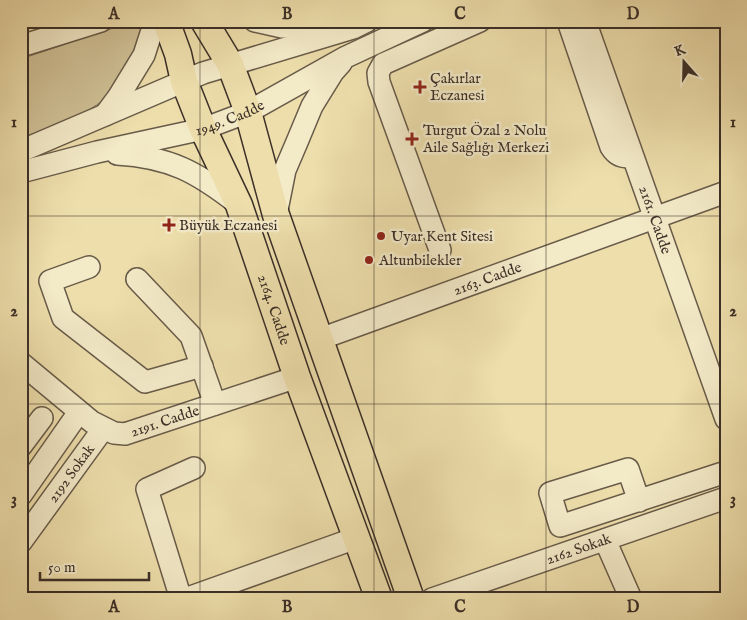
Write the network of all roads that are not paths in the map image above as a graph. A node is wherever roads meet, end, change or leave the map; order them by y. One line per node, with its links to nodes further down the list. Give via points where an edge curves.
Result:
1 (101, 21): 12 (street)
2 (155, 21): 18 (street, via 144,55)
3 (166, 21): 16 (main road, 2164. Cadde)
4 (204, 21): 14 (main road)
5 (255, 21): 10 (street, via 282,27)
6 (423, 21): 11 (street, 1949. Cadde)
7 (480, 21): 15 (street)
8 (568, 21): 22 (street, via 611,147 622,156)
9 (585, 21): 22 (street, 2161. Cadde)
10 (360, 25): 14 (street)
11 (373, 44): 13 (street, 1949. Cadde); 15 (street)
12 (21, 46)
13 (346, 57): 17 (street, 1949. Cadde); 26 (street, via 312,106 285,170)
14 (230, 64): 16 (street); 17 (main road)
15 (383, 64): 28 (street, via 378,73 379,82)
16 (184, 81): 18 (street); 19 (main road, 2164. Cadde)
17 (248, 112): 19 (street, 1949. Cadde); 26 (main road)
18 (103, 117): 20 (street)
19 (203, 129): 21 (street, 1949. Cadde); 25 (main road, 2164. Cadde)
20 (21, 151)
21 (97, 152): 23 (street, 1949. Cadde); 25 (street, via 135,155 178,165)
22 (632, 156): 27 (street, 2161. Cadde)
23 (21, 172)
24 (726, 192): 27 (street, 2163. Cadde)
25 (239, 205): 34 (main road, 2164. Cadde)
26 (276, 215): 31 (main road)
27 (654, 218): 31 (street, 2163. Cadde); 38 (street, 2161. Cadde)
28 (440, 250)
29 (89, 267): 33 (street, via 50,281 63,318 145,382)
30 (137, 280): 33 (street, via 191,336)
31 (320, 339): 52 (main road)
32 (21, 364): 36 (street, 2191. Cadde)
33 (202, 366): 35 (street)
34 (296, 377): 35 (street, 2191. Cadde); 46 (main road, 2164. Cadde)
35 (215, 404): 39 (street, 2191. Cadde, via 125,434)
36 (79, 412): 39 (street, 2191. Cadde); 43 (street, 2192 Sokak)
37 (42, 418): 40 (street)
38 (726, 419)
39 (103, 429): 48 (street, 2192 Sokak)
40 (21, 446)
41 (194, 468): 49 (street, via 147,489)
42 (726, 472): 45 (street)
43 (21, 495)
44 (726, 498): 47 (street, 2162 Sokak)
45 (639, 500)
46 (356, 538): 50 (street); 51 (main road, 2164. Cadde)
47 (605, 540): 53 (street, 2162 Sokak); 54 (street)
48 (21, 542)
49 (181, 599)
50 (186, 599)
51 (379, 599)
52 (411, 599)
53 (432, 599)
54 (631, 599)

